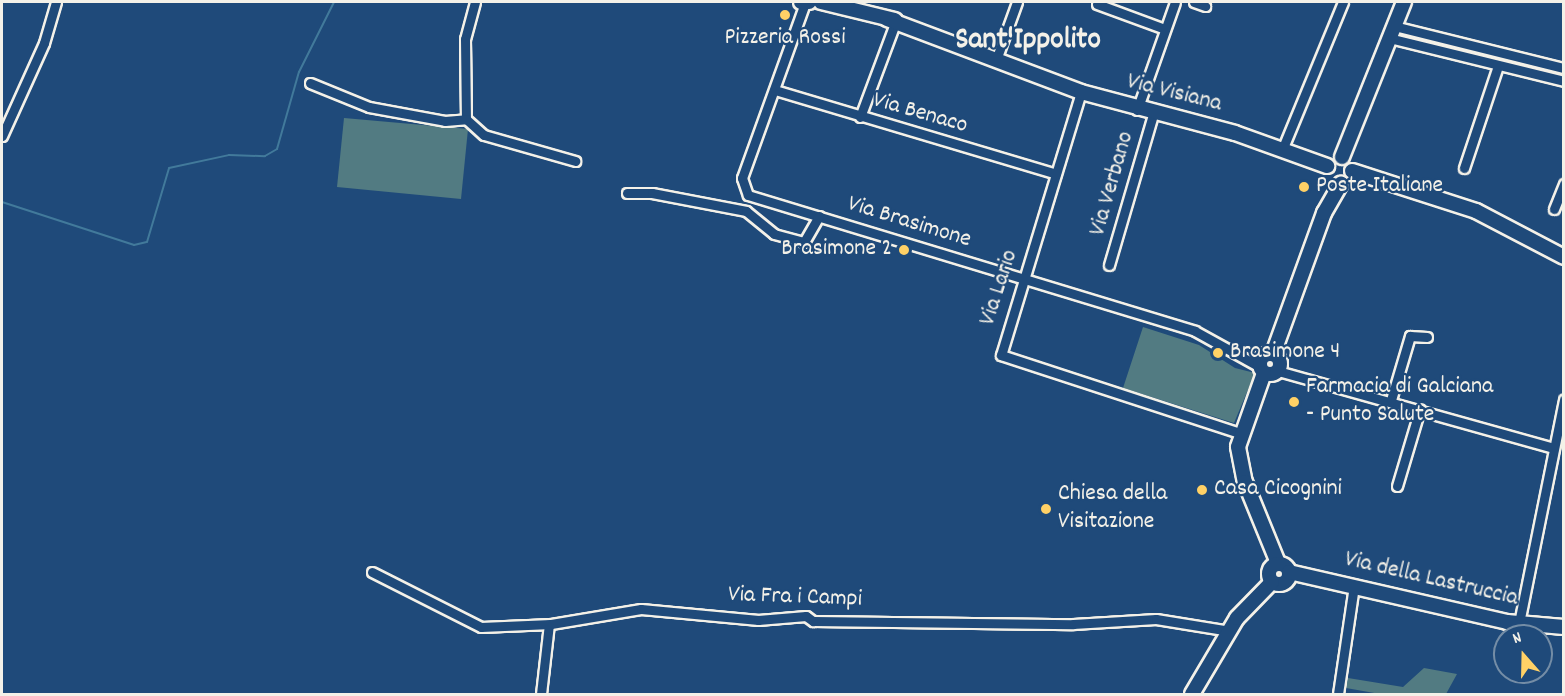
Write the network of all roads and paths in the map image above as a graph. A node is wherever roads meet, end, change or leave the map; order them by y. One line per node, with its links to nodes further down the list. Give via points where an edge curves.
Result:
1 (56, 2): 26 (street, via 44,43)
2 (475, 2): 25 (street, via 465,39)
3 (805, 2): 20 (street, Via Brasimone)
4 (821, 2): 12 (street, Via Visiana)
5 (1017, 2): 15 (street)
6 (1175, 2): 13 (street)
7 (1194, 2): 11 (street)
8 (1343, 2): 27 (street)
9 (1404, 2): 14 (street)
10 (1097, 4): 13 (street)
11 (1205, 6)
12 (890, 23): 15 (street, Via Visiana); 24 (street)
13 (1165, 29): 22 (street)
14 (1391, 32): 16 (street); 17 (street); 28 (street)
15 (996, 60): 21 (street, Via Visiana)
16 (1498, 66): 18 (street); 31 (street)
17 (1563, 68)
18 (1563, 81)
19 (310, 83): 25 (street, via 369,107 445,121)
20 (774, 90): 24 (street, Via Benaco); 38 (street, Via Brasimone, via 743,173 742,187 752,197)
21 (1082, 92): 22 (street, Via Visiana); 33 (street, Via Lario)
22 (1137, 110): 23 (street, Via Visiana)
23 (1153, 115): 27 (street, Via Visiana, via 1226,130); 40 (street, Via Verbano)
24 (860, 117): 33 (street, Via Benaco)
25 (466, 119): 29 (street, via 484,135)
26 (2, 136)
27 (1282, 150): 30 (street, Via Visiana)
28 (1342, 157): 30 (street); 32 (street)
29 (575, 161)
30 (1327, 166): 34 (street)
31 (1464, 168)
32 (1352, 171): 34 (street); 39 (street, via 1476,211)
33 (1056, 174): 41 (street, Via Lario)
34 (1336, 182): 43 (street)
35 (1563, 184): 37 (street)
36 (627, 193): 38 (street, via 652,193 746,211 774,234 800,242 809,240)
37 (1554, 209)
38 (819, 216): 41 (street, Via Brasimone)
39 (1563, 257)
40 (1109, 265)
41 (1023, 279): 43 (street, Via Brasimone, via 1195,331); 47 (street, Via Lario, via 1002,346 1005,359)
42 (1427, 338): 45 (street, via 1410,336)
43 (1270, 365): 45 (street, Via Brasimone); 47 (street)
44 (1563, 399): 48 (street)
45 (1391, 400): 46 (street, Via Brasimone)
46 (1420, 409): 48 (street, Via Brasimone); 49 (street)
47 (1243, 434): 50 (street, via 1238,447 1245,483)
48 (1551, 447): 54 (street)
49 (1397, 486)
50 (1283, 567): 52 (street, Via della Lastruccia); 55 (street, via 1284,583 1272,582)
51 (372, 572): 53 (street, Via Fra i Campi, via 440,604 465,623 481,627)
52 (1354, 585): 54 (street, Via della Lastruccia); 58 (street)
53 (549, 624): 55 (street, Via Fra i Campi, via 641,609 758,620 806,616 813,621 1073,624 1156,619); 56 (street)
54 (1519, 624)
55 (1230, 631): 57 (street)
56 (541, 694)
57 (1191, 694)
58 (1338, 694)

